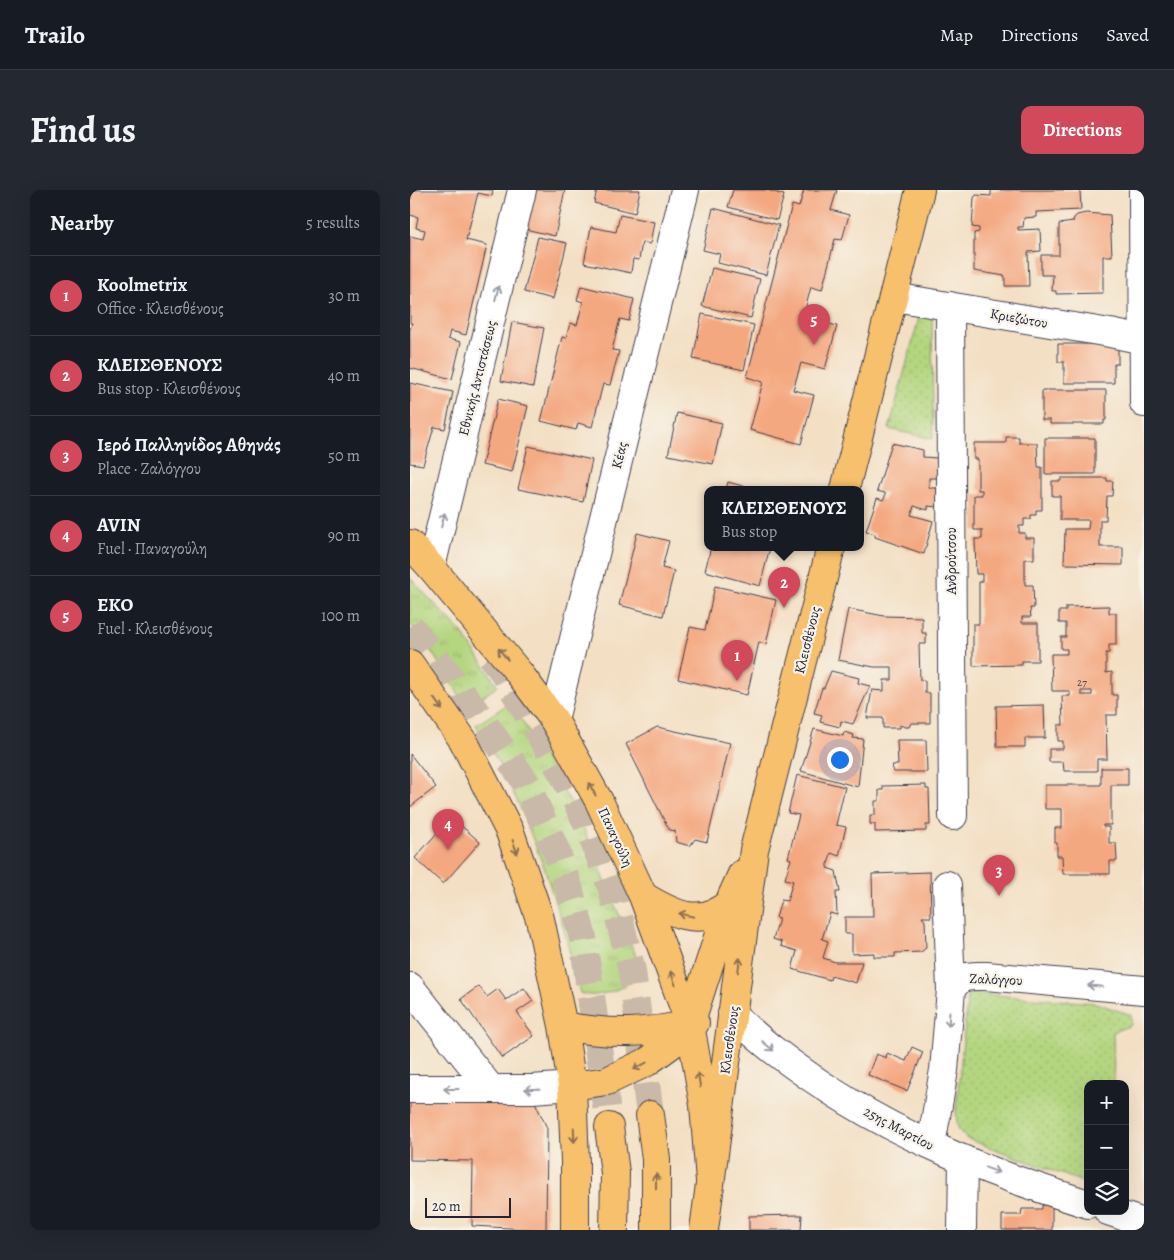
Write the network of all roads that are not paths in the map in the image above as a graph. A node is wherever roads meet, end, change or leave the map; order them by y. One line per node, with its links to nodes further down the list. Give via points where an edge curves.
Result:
1 (522, 190): 12 (street, Εθνικής Αντιστάσεως, one-way to 1)
2 (685, 190): 14 (street, Κέας)
3 (920, 190): 5 (main road)
4 (1143, 190): 7 (street)
5 (894, 297): 6 (street, Κριεζώτου); 9 (main road)
6 (950, 306): 7 (street, Κριεζώτου); 15 (street, Ανδρούτσου)
7 (1144, 340): 8 (street)
8 (1144, 403)
9 (846, 486)
10 (410, 544): 12 (main road, Παναγούλη)
11 (830, 551): 16 (main road, Κλεισθένους)
12 (431, 567): 14 (main road, Παναγούλη, one-way to 12)
13 (410, 664): 25 (main road, one-way to 25, via 463,740 510,832 540,919)
14 (554, 720): 18 (main road, Παναγούλη, one-way to 14, via 599,801)
15 (953, 816)
16 (754, 850): 19 (main road, Κλεισθένους); 23 (main road, Κλεισθένους, one-way to 16)
17 (947, 885): 21 (street)
18 (643, 896): 19 (main road, one-way to 18, via 709,915 690,917 668,910); 24 (main road, Παναγούλη, one-way to 18)
19 (729, 903): 24 (main road, Κλεισθένους)
20 (410, 987): 28 (street)
21 (951, 990): 22 (street, Ζαλόγγου, one-way to 21, via 969,976 957,980); 31 (street, Ζαλόγγου, one-way to 31, via 944,1070)
22 (1144, 990)
23 (732, 1014): 24 (main road); 31 (street, 25ης Μαρτίου, one-way to 31, via 807,1075 884,1122); 33 (main road, Κλεισθένους)
24 (690, 1024): 25 (main road, via 625,1033); 26 (main road, one-way to 26, via 680,1038 647,1062 607,1081); 33 (main road, Παναγούλη, one-way to 24, via 704,1105)
25 (563, 1026): 26 (main road)
26 (572, 1086): 28 (street, one-way to 28); 37 (main road, one-way to 37)
27 (410, 1089): 28 (street, one-way to 27)
28 (491, 1089)
29 (650, 1115): 39 (main road, one-way to 29, via 656,1159)
30 (609, 1127): 38 (main road, via 615,1173)
31 (930, 1145): 32 (street, 25ης Μαρτίου)
32 (963, 1159): 34 (street, 25ης Μαρτίου, one-way to 34); 41 (street)
33 (710, 1181): 40 (main road, Κλεισθένους)
34 (1084, 1203)
35 (1120, 1215): 36 (street)
36 (1144, 1223)
37 (575, 1230)
38 (614, 1230)
39 (656, 1230)
40 (704, 1230)
41 (962, 1230)

